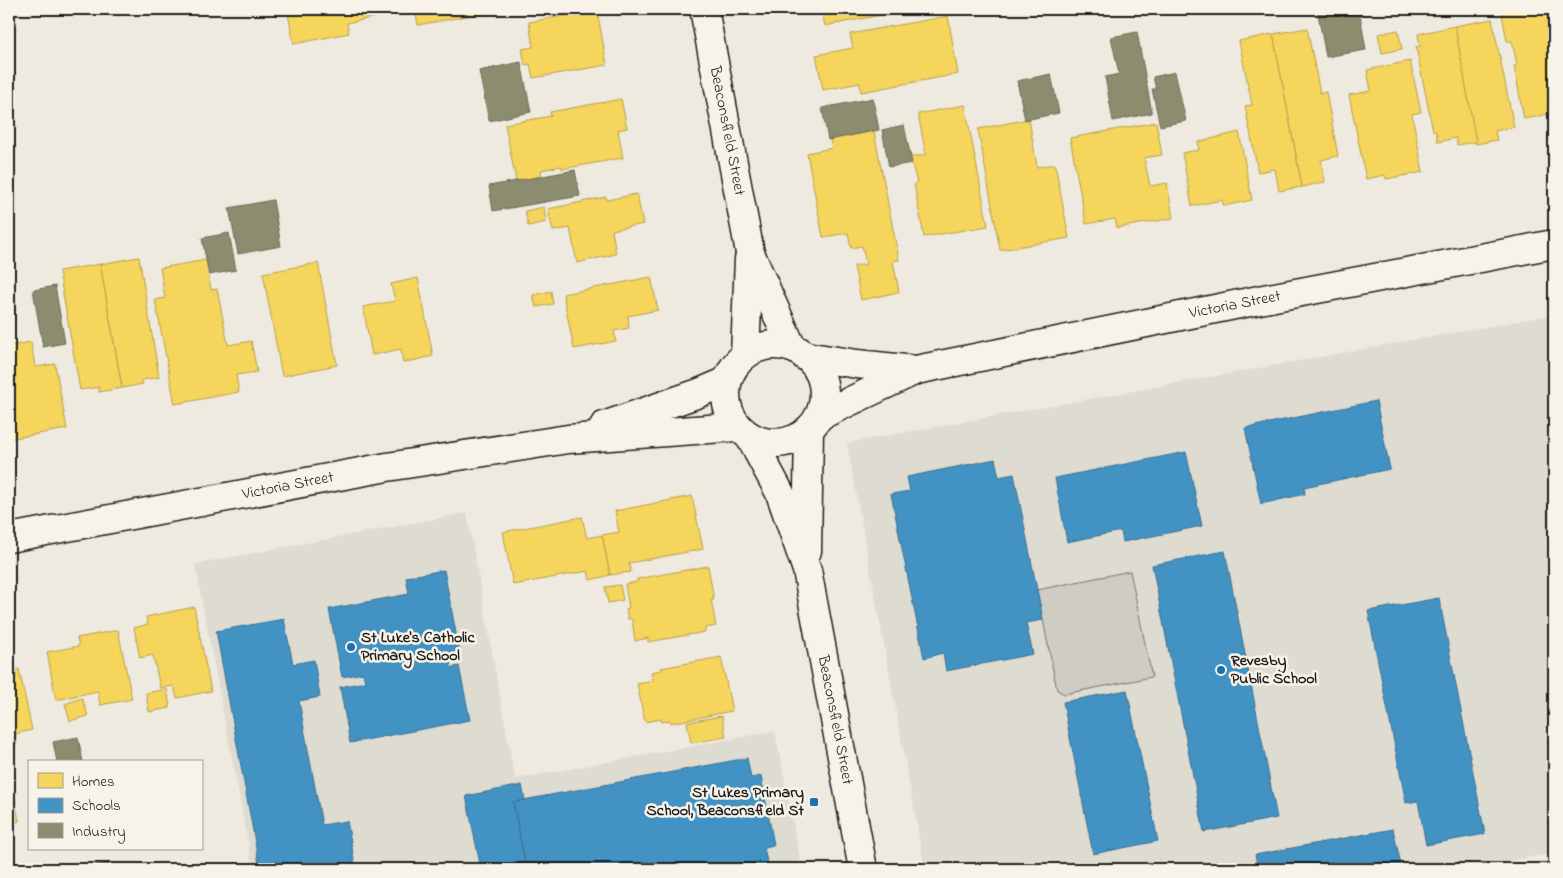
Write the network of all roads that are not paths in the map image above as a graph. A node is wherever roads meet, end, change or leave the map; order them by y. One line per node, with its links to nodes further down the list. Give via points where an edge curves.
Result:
1 (704, 9): 3 (street, Beaconsfield Street)
2 (1554, 244): 6 (street, Victoria Street)
3 (750, 253): 4 (street, Beaconsfield Street); 5 (street, Beaconsfield Street)
4 (799, 352): 5 (street, via 775,345 759,347); 6 (street, Victoria Street, via 857,364); 8 (street, via 816,368 823,384 824,400)
5 (745, 355): 7 (street, via 734,366)
6 (916, 370): 8 (street, Victoria Street)
7 (727, 381): 9 (street, via 729,413); 10 (street, Victoria Street)
8 (814, 422): 9 (street, via 796,439 781,443 765,442); 12 (street, Beaconsfield Street)
9 (743, 432): 10 (street, Victoria Street); 12 (street, Beaconsfield Street, via 780,493)
10 (568, 439): 11 (street, Victoria Street, via 387,468)
11 (9, 538)
12 (807, 570): 13 (street, Beaconsfield Street)
13 (863, 869)

